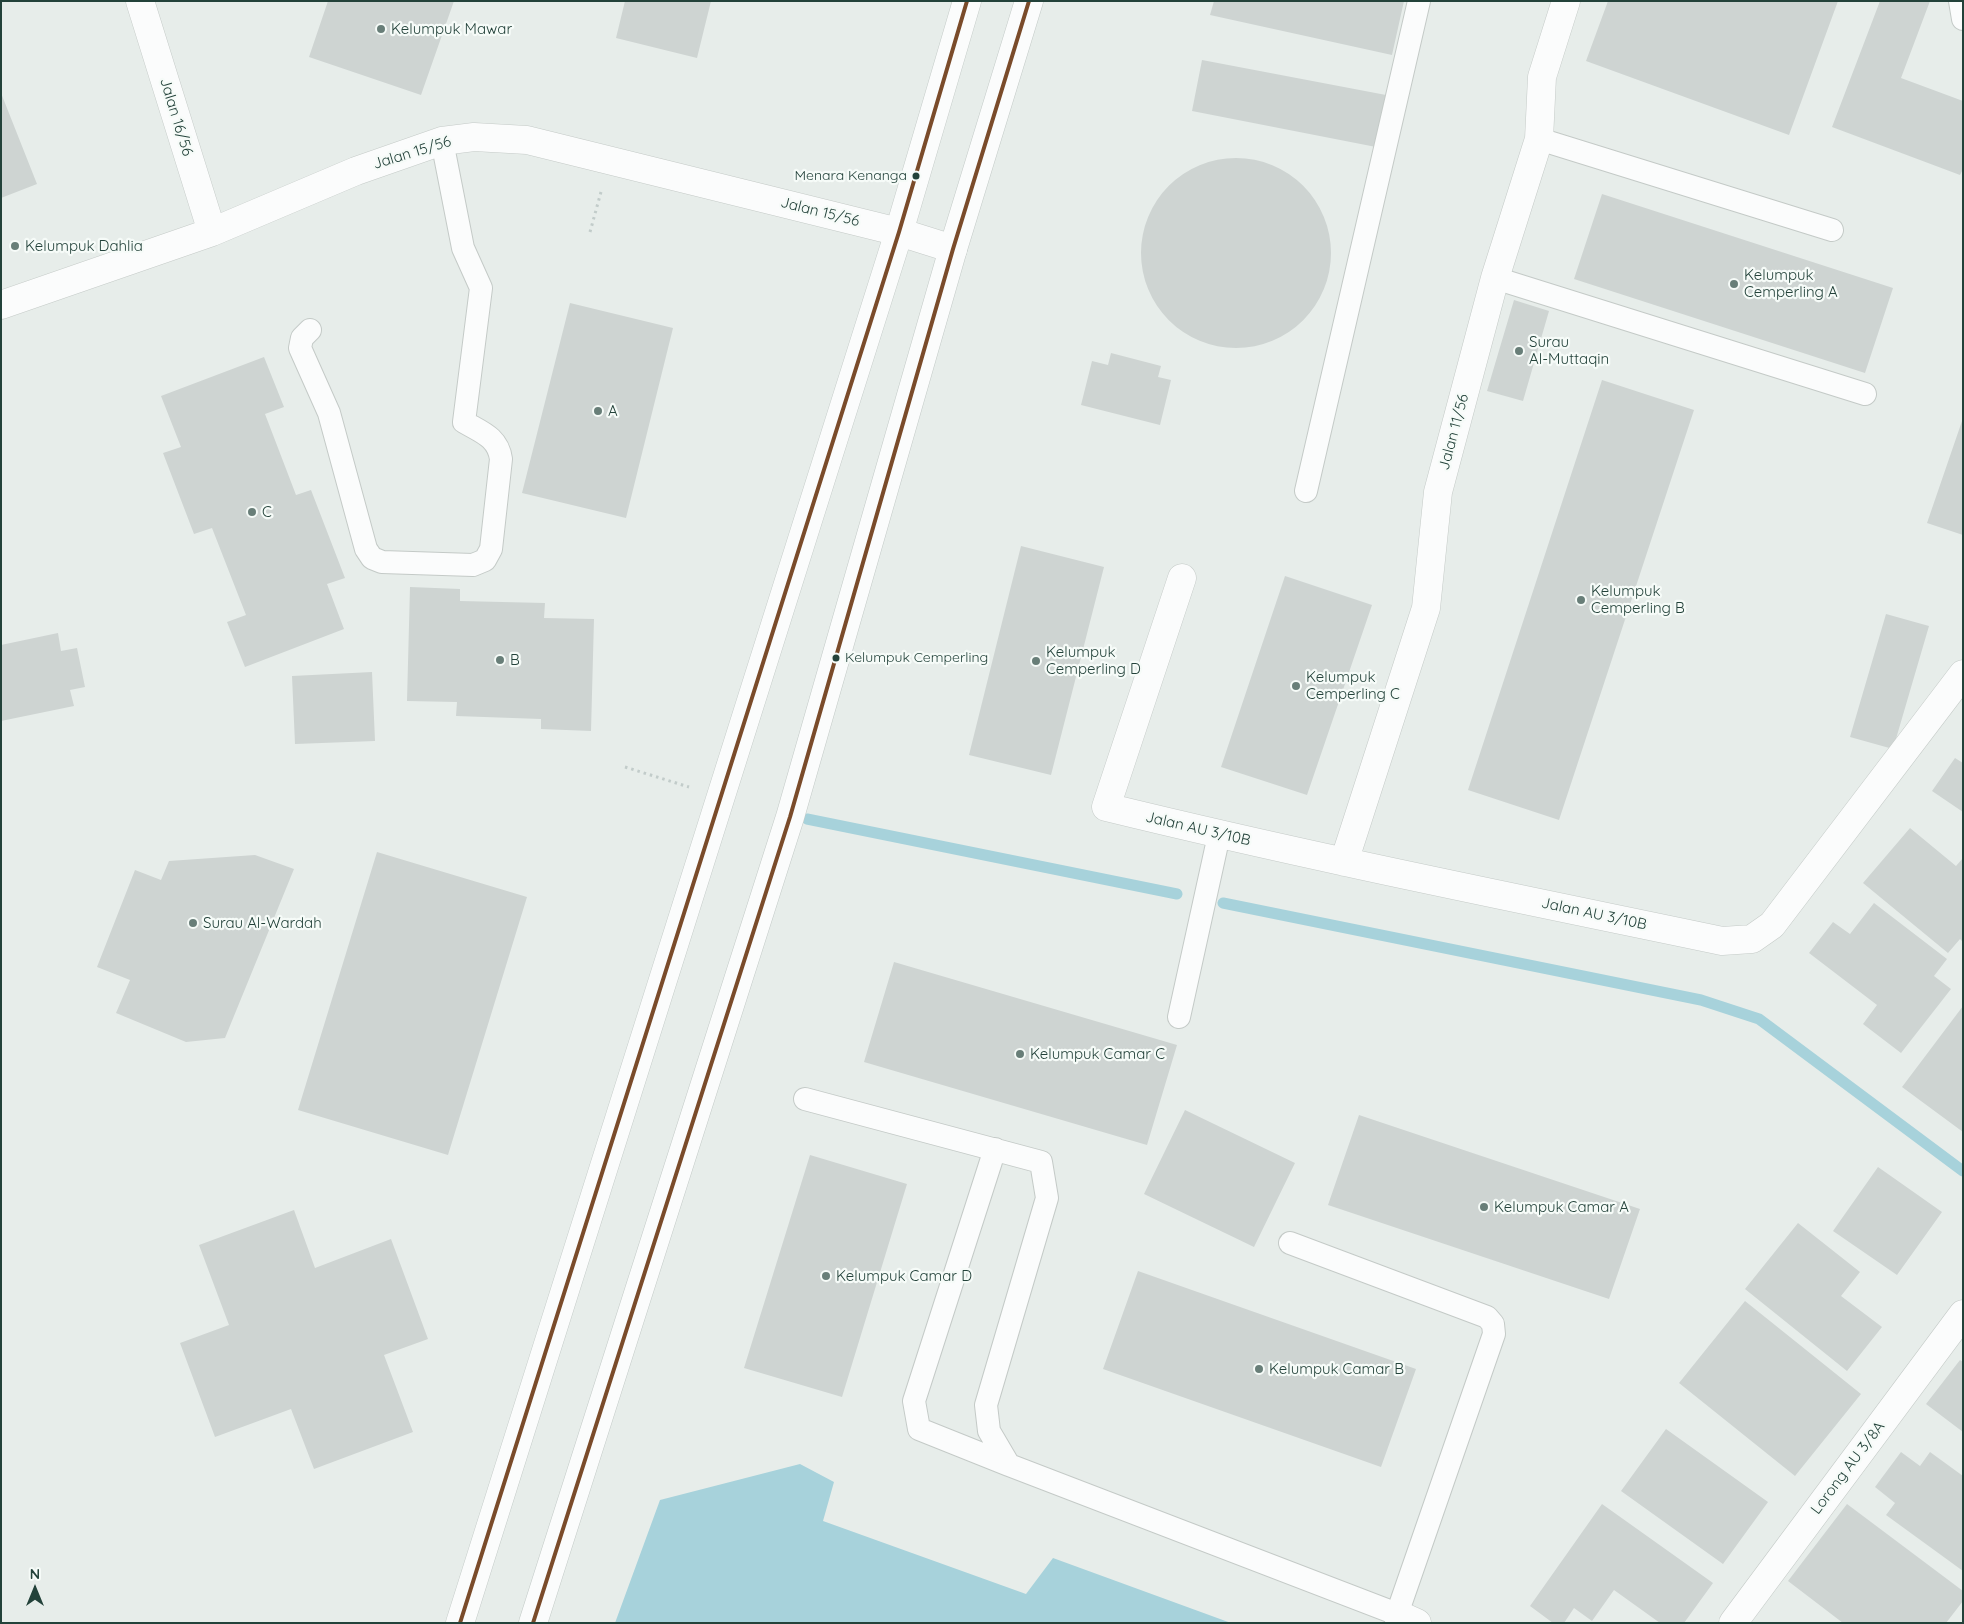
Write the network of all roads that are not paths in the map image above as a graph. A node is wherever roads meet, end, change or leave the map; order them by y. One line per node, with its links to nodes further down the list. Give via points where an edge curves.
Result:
1 (967, 1): 12 (street)
2 (1030, 1): 13 (street)
3 (1418, 1): 18 (lane)
4 (1566, 1): 8 (street, Jalan 11/56, via 1542,77)
5 (1960, 1): 7 (lane)
6 (137, 2): 11 (street, Jalan 16/56)
7 (1963, 19)
8 (1539, 138): 10 (lane); 14 (street, Jalan 11/56)
9 (442, 141): 11 (street, Jalan 15/56, via 356,171); 12 (street, Jalan 15/56, via 474,137 527,140); 16 (lane, via 463,248 481,288 464,422 496,441 500,449 491,549 485,560 473,565 382,562 372,558 366,549 329,413 300,348 302,338)
10 (1832, 230)
11 (212, 232): 15 (street, Jalan 15/56)
12 (899, 232): 13 (street, Jalan 15/56); 30 (street)
13 (953, 249): 31 (street, via 790,817)
14 (1495, 278): 17 (lane); 22 (street, Jalan 11/56, via 1438,492 1426,608)
15 (1, 305)
16 (310, 330)
17 (1865, 394)
18 (1306, 491)
19 (1182, 578): 21 (street, Jalan AU 3/10B, via 1106,807)
20 (1963, 674): 22 (street, Jalan AU 3/10B, via 1772,925 1752,939 1722,941)
21 (1219, 835): 22 (street, Jalan AU 3/10B); 23 (lane)
22 (1344, 862)
23 (1179, 1017)
24 (805, 1099): 25 (lane)
25 (995, 1149): 28 (lane, via 1041,1162 1047,1198 986,1405 989,1432); 28 (lane, via 914,1401 919,1429)
26 (1290, 1243): 29 (lane, via 1488,1317 1493,1324 1494,1334)
27 (1963, 1314): 32 (street, Lorong AU 3/8A)
28 (1009, 1465): 29 (lane)
29 (1407, 1619)
30 (460, 1623)
31 (533, 1623)
32 (1733, 1623)

